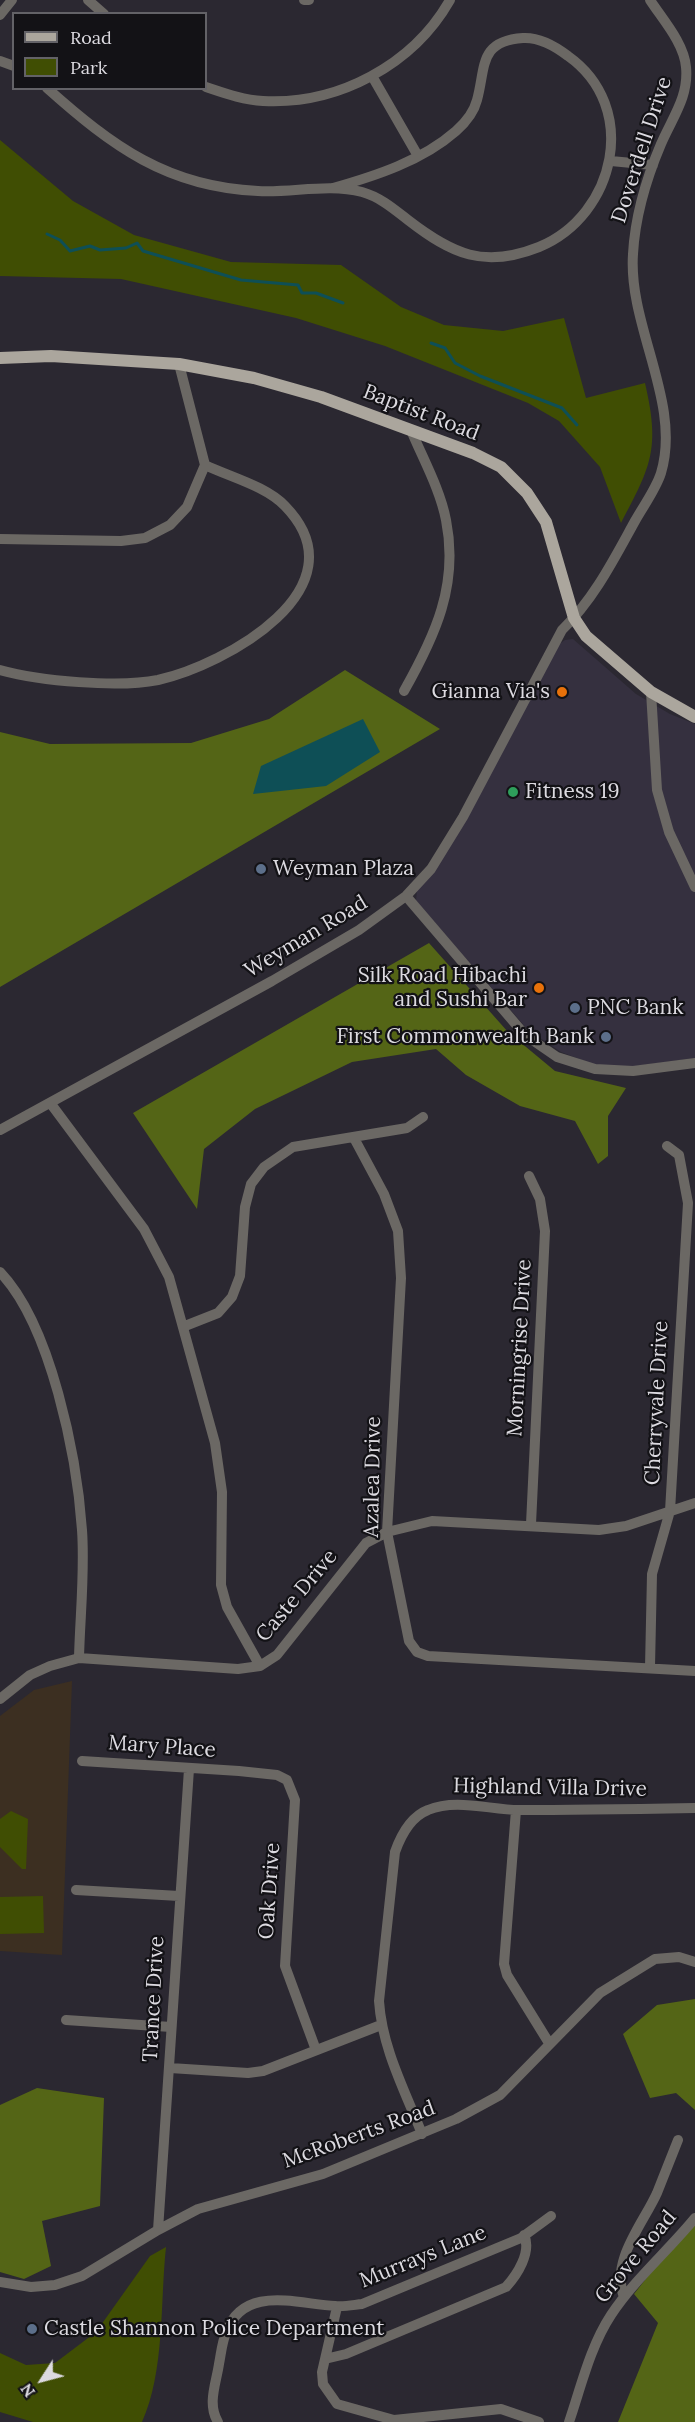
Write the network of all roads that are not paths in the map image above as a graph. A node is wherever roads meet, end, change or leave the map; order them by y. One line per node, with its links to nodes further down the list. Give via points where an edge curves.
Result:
1 (12, 0): 6 (street)
2 (88, 0): 5 (street)
3 (450, 0): 7 (street, via 427,34)
4 (650, 0): 12 (street, Doverdell Drive, via 674,35 686,66 683,100)
5 (102, 12)
6 (0, 15)
7 (372, 76): 8 (street, via 316,98 289,101 244,98); 10 (street)
8 (207, 87)
9 (49, 90): 13 (street, via 106,139 135,158 187,179 256,191)
10 (418, 156): 11 (street, via 456,131 468,118 478,97 482,63 488,54 505,43 526,38 558,48 587,73 598,89 609,121); 13 (street)
11 (611, 161): 12 (street); 13 (street, via 582,218 555,239 508,256 475,256 447,248 379,199)
12 (653, 165): 19 (street, Doverdell Drive, via 633,243 632,273 635,303 661,399 666,431 664,456 653,490 596,589)
13 (333, 188)
14 (0, 358): 15 (main road, Baptist Road, via 51,356)
15 (179, 364): 16 (main road, Baptist Road, via 254,378 321,397); 17 (street)
16 (411, 430): 19 (main road, Baptist Road, via 501,467 527,493 546,522); 21 (street, via 439,496 446,520 449,559 440,620)
17 (205, 465): 18 (street, via 187,507 170,525 145,538); 20 (street, via 269,494 284,505 296,520 308,552 308,566 299,591 266,629 201,668 156,680 109,682 22,676)
18 (0, 539)
19 (574, 618): 22 (main road, Baptist Road, via 602,652); 25 (street, Weyman Road, via 543,661 453,834 431,869)
20 (0, 670)
21 (404, 691)
22 (651, 693): 23 (main road, Baptist Road); 24 (street, via 657,790 669,832)
23 (695, 717)
24 (695, 887)
25 (406, 896): 26 (street, via 525,1035 557,1057 595,1069 633,1071); 27 (street, Weyman Road, via 359,930 272,981)
26 (695, 1063)
27 (51, 1104): 29 (street, Weyman Road); 34 (street, via 144,1229 169,1277)
28 (423, 1117): 30 (street, via 407,1128)
29 (0, 1130)
30 (354, 1138): 34 (street, via 293,1147 264,1167 251,1184 244,1207 240,1276 232,1297 218,1313); 38 (street, Azalea Drive, via 384,1194 398,1231 401,1278)
31 (667, 1146): 36 (street, Cherryvale Drive, via 680,1155 688,1203)
32 (529, 1176): 37 (street, Morningrise Drive, via 540,1199 545,1232)
33 (0, 1272): 39 (street, via 43,1340 75,1466 82,1532)
34 (185, 1326): 40 (street, via 215,1443 222,1492 221,1585 227,1606)
35 (695, 1503): 36 (street, Caste Drive)
36 (670, 1511): 37 (street, Caste Drive, via 626,1526 599,1530); 41 (street, Cherryvale Drive, via 652,1574)
37 (531, 1524): 38 (street, Caste Drive, via 432,1521)
38 (387, 1532): 40 (street, Caste Drive, via 366,1543 277,1655); 41 (street, Azalea Drive, via 409,1641 417,1652 428,1656)
39 (79, 1658): 40 (street, Caste Drive, via 238,1669); 43 (street, Caste Drive, via 30,1675)
40 (260, 1666)
41 (650, 1667): 42 (street, Azalea Drive)
42 (695, 1671)
43 (0, 1699)
44 (82, 1761): 45 (street, Mary Place)
45 (189, 1769): 46 (street, Mary Place); 50 (street, Trance Drive)
46 (239, 1771): 56 (street, Oak Drive, via 277,1775 292,1788 295,1807 285,1966)
47 (695, 1808): 48 (street, Highland Villa Drive)
48 (516, 1810): 53 (street, Highland Villa Drive, via 442,1806 415,1818 404,1831 394,1852 380,1976); 55 (street, via 504,1964)
49 (76, 1890): 50 (street)
50 (179, 1896): 54 (street, Trance Drive)
51 (695, 1962): 55 (street, McRoberts Road, via 667,1956 637,1969 600,1993)
52 (66, 2020): 54 (street)
53 (381, 2025): 56 (street); 58 (street, Highland Villa Drive)
54 (171, 2027): 57 (street, Trance Drive)
55 (549, 2043): 58 (street, McRoberts Road, via 500,2095)
56 (316, 2050): 57 (street, via 248,2073)
57 (171, 2068): 62 (street, Trance Drive)
58 (422, 2134): 62 (street, McRoberts Road, via 323,2174 214,2202)
59 (678, 2140): 65 (street, via 625,2255 620,2278)
60 (551, 2216): 63 (street, Murrays Lane)
61 (695, 2218): 65 (street, Grove Road)
62 (158, 2230): 64 (street, McRoberts Road, via 82,2276 31,2287)
63 (524, 2235): 66 (street, Murrays Lane, via 362,2304); 67 (street, via 527,2252 506,2287 346,2355)
64 (0, 2282)
65 (624, 2297): 72 (street, Grove Road, via 598,2339)
66 (337, 2307): 67 (street); 70 (street, Murrays Lane, via 271,2299 246,2306 226,2332 212,2404)
67 (325, 2359): 69 (street, via 323,2384 337,2404)
68 (431, 2420): 69 (street); 71 (street, via 501,2409)
69 (394, 2421)
70 (218, 2422)
71 (539, 2422)
72 (569, 2422)

